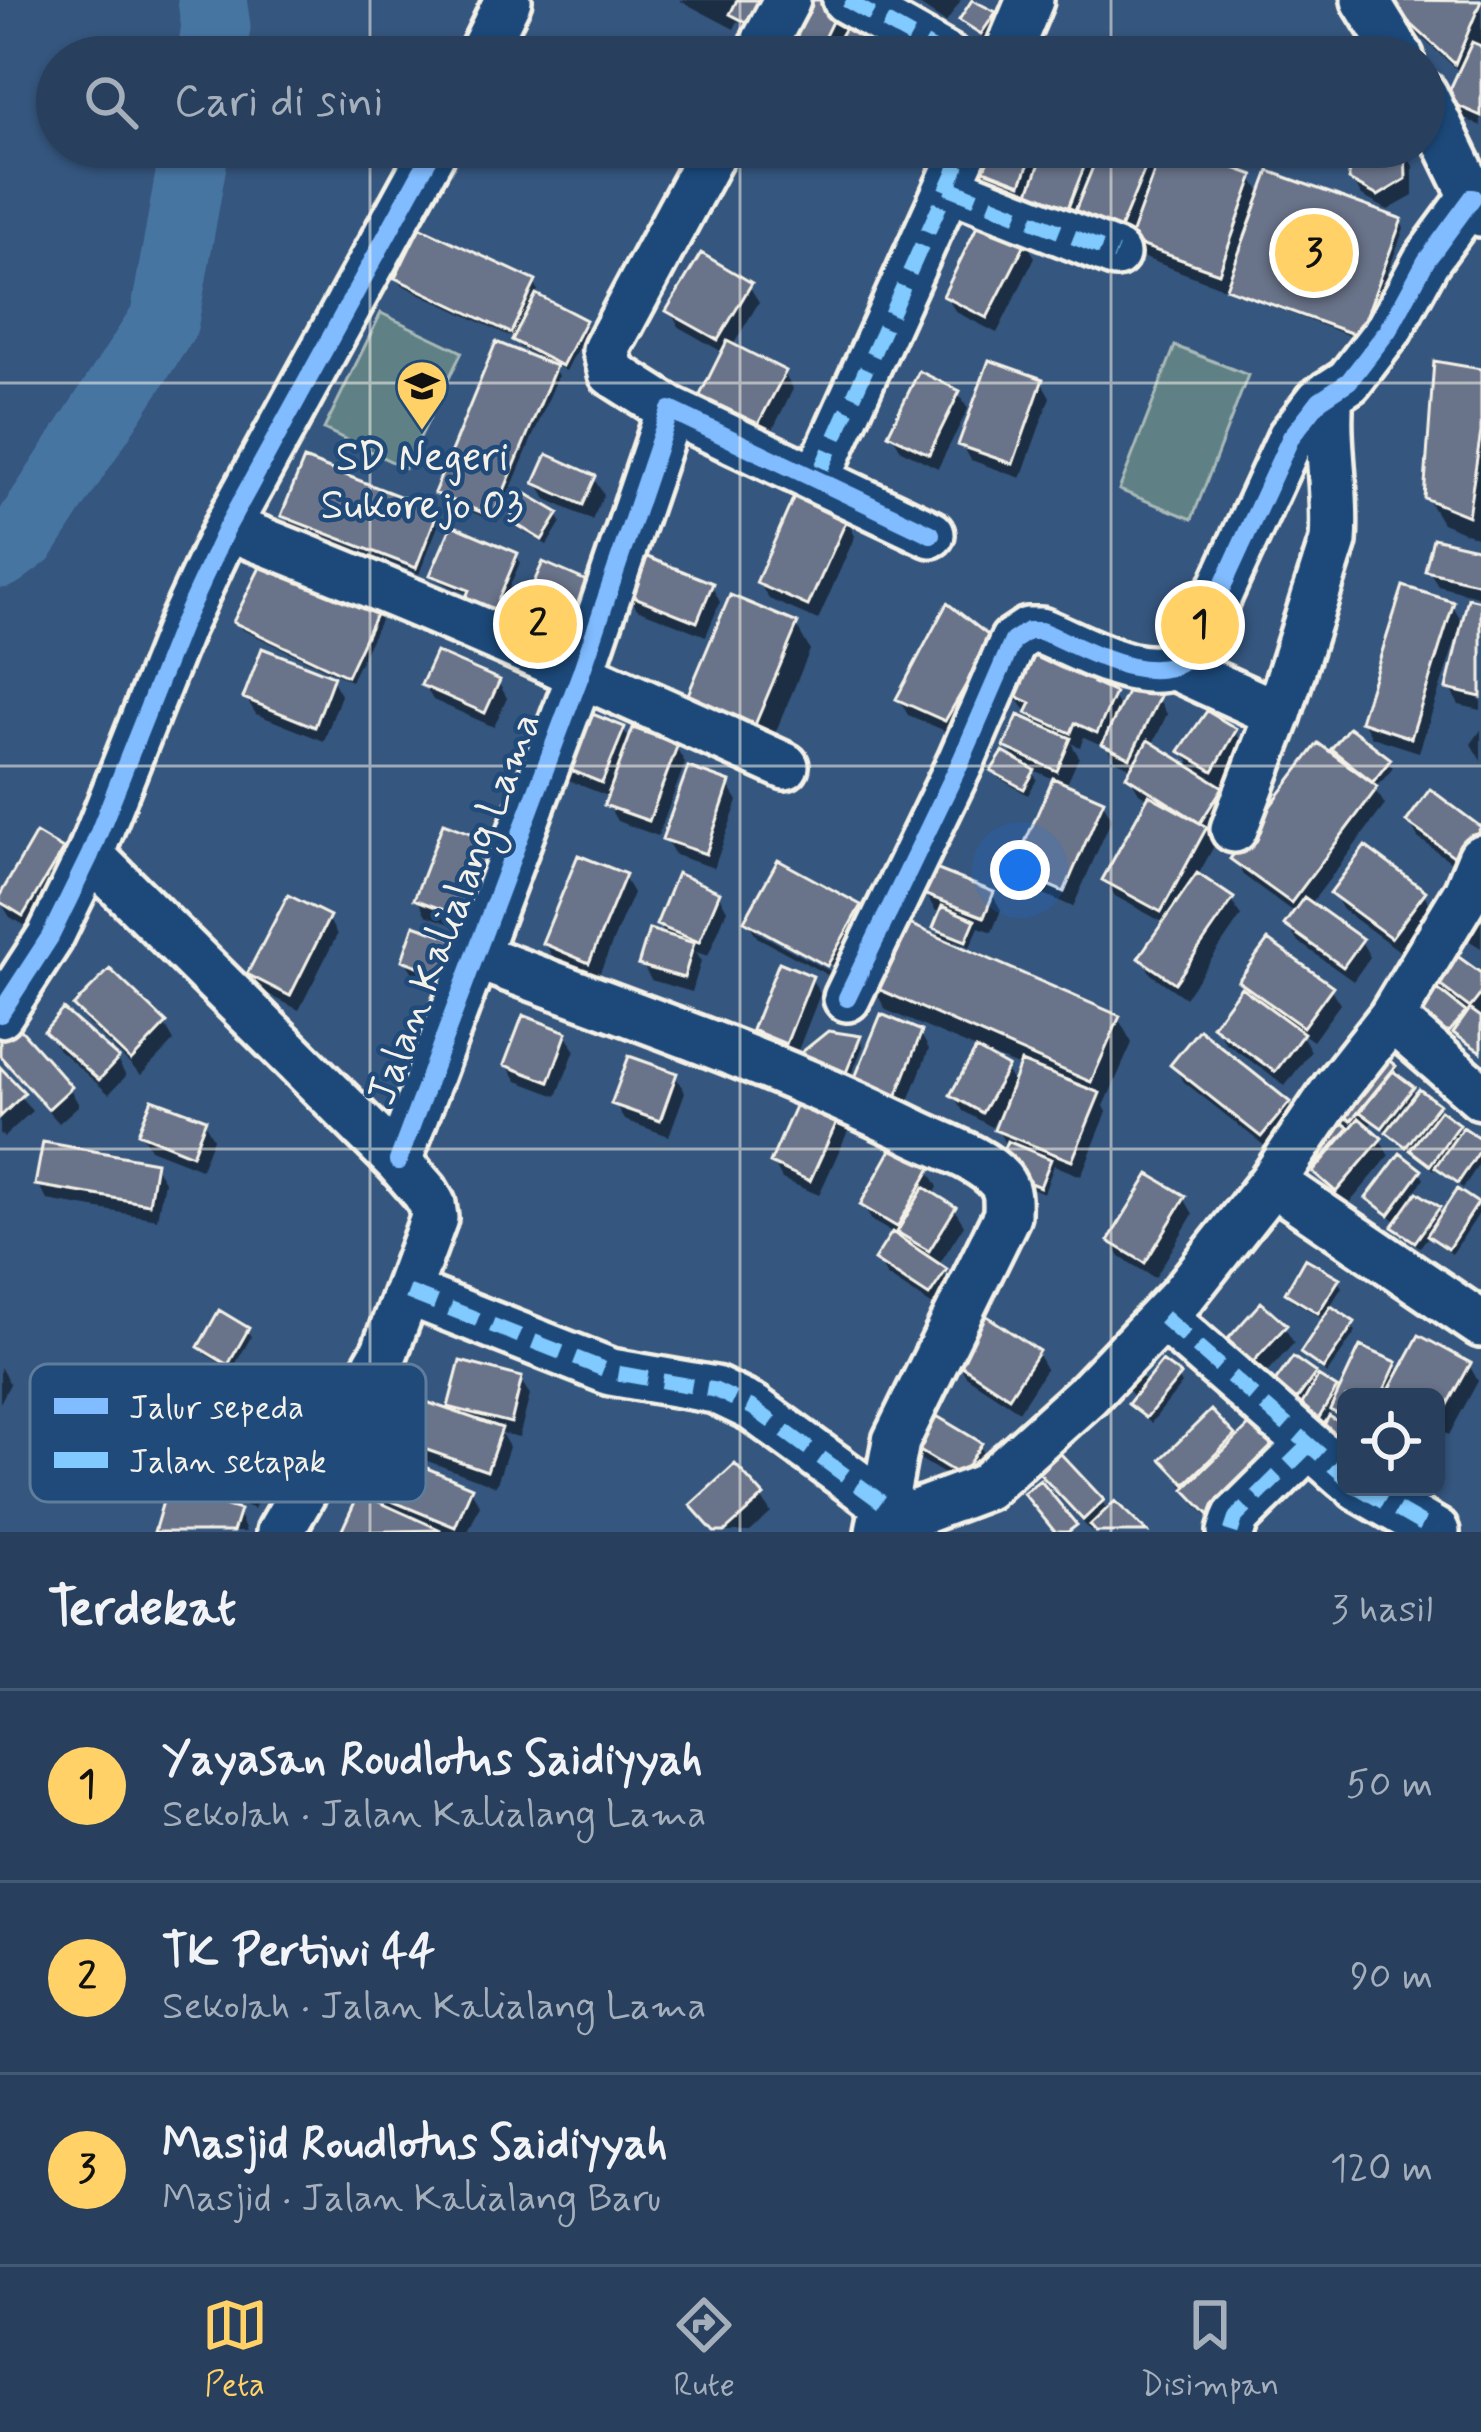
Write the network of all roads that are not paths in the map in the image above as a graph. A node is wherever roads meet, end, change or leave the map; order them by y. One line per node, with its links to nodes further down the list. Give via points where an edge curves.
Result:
1 (508, 0): 6 (street)
2 (787, 0): 7 (street)
3 (846, 0): 8 (street)
4 (1030, 0): 9 (street)
5 (1365, 0): 10 (street)
6 (491, 36)
7 (768, 36)
8 (910, 36)
9 (1015, 36)
10 (1387, 36)
11 (1445, 139): 16 (street)
12 (424, 168): 21 (street)
13 (704, 168): 19 (street, via 605,350 612,373)
14 (957, 168): 20 (street)
15 (959, 168): 17 (street)
16 (1477, 205): 18 (street, via 1426,262 1389,329)
17 (1116, 254)
18 (1330, 394): 23 (street, via 1291,437 1190,657); 25 (street, via 1333,541)
19 (670, 410): 20 (street); 24 (street, Jalan Kalialang Lama)
20 (817, 478): 22 (street)
21 (227, 527): 24 (street, Jalan Kalialang Lama); 28 (street)
22 (931, 535)
23 (1177, 668): 25 (street); 31 (street, via 1142,670 1041,632 1013,640)
24 (581, 673): 26 (street, Jalan Kalialang Lama); 30 (street, Jalan Kalialang Lama)
25 (1278, 714): 27 (street)
26 (784, 766)
27 (1234, 829)
28 (91, 855): 32 (street); 35 (street, Jalan Kalialang Lama)
29 (1481, 858): 33 (street)
30 (478, 957): 35 (street, Jalan Kalialang Lama); 45 (street, Jalan Kalialang Lama, via 832,1092 999,1179 1007,1215 896,1442)
31 (847, 998)
32 (0, 1014)
33 (1391, 1018): 34 (street); 36 (street)
34 (1481, 1096)
35 (398, 1161): 37 (street, Jalan Kalialang Lama, via 434,1218)
36 (1273, 1182): 38 (street); 39 (street)
37 (408, 1292): 40 (street, Jalan Kalialang Lama); 45 (street, via 611,1372 715,1390 753,1408)
38 (1162, 1316): 41 (street); 45 (street, via 985,1487)
39 (1481, 1324)
40 (378, 1364)
41 (1309, 1444): 42 (street); 47 (street, via 1236,1517)
42 (1337, 1469)
43 (1374, 1496): 48 (street)
44 (298, 1502): 46 (street, Jalan Kalialang Lama)
45 (881, 1521)
46 (280, 1532)
47 (1231, 1532)
48 (1436, 1532)

